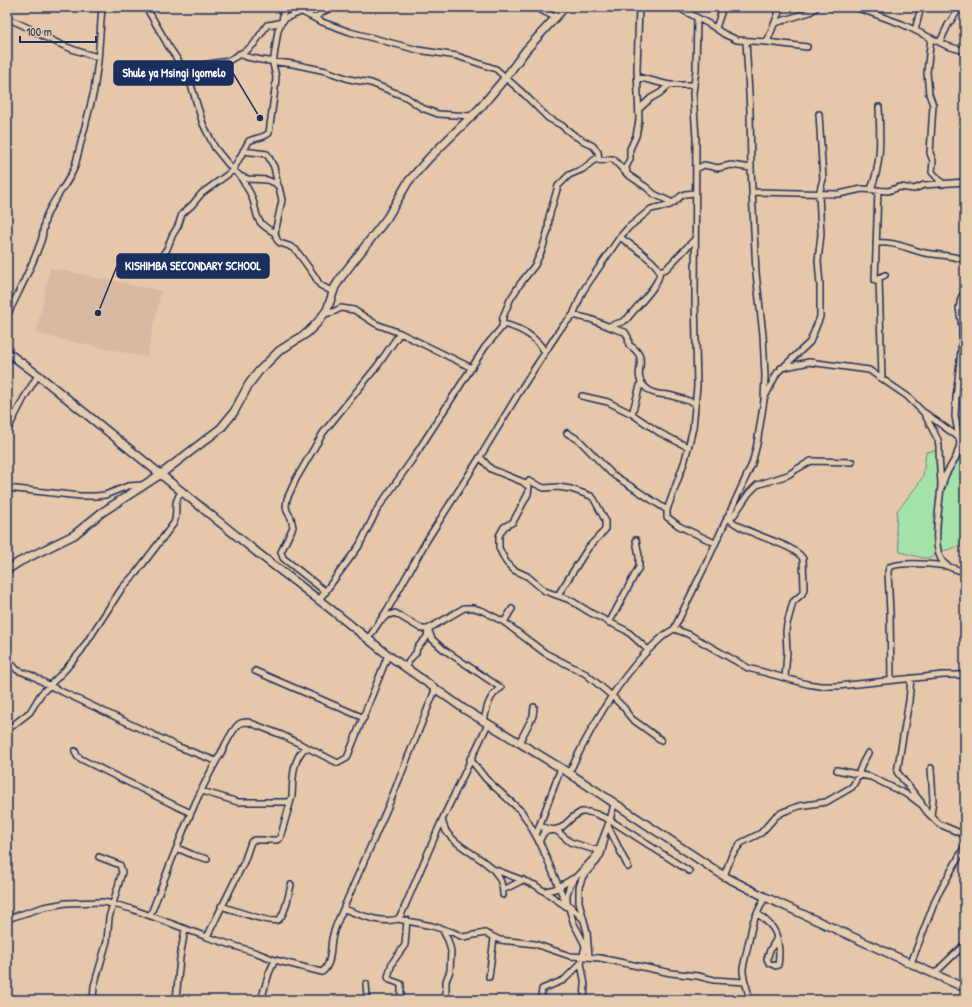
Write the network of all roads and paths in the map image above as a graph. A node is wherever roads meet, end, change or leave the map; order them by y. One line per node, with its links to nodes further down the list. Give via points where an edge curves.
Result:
1 (102, 7): 32 (street)
2 (146, 7): 34 (street)
3 (284, 7): 21 (street)
4 (292, 7): 16 (street)
5 (331, 7): 18 (street)
6 (534, 7): 17 (street)
7 (565, 7): 17 (street)
8 (640, 7): 36 (street)
9 (676, 7): 19 (street)
10 (723, 7): 23 (street)
11 (782, 7): 22 (street)
12 (817, 7): 22 (street, via 810,12)
13 (855, 7): 24 (street)
14 (921, 7): 24 (street)
15 (960, 7): 28 (street)
16 (302, 12): 18 (street); 21 (street, via 289,16)
17 (555, 17): 35 (street)
18 (314, 18): 35 (street, via 350,32 401,46 457,56 492,68)
19 (697, 18): 23 (street); 38 (street)
20 (7, 19): 32 (street, via 84,54)
21 (282, 22): 31 (street, via 267,25 254,44); 33 (street, via 278,30)
22 (775, 23): 27 (street)
23 (716, 28): 26 (street, via 729,37)
24 (915, 30): 25 (street)
25 (931, 38): 28 (street); 51 (street, via 927,82 933,105 930,153 933,161 932,172)
26 (746, 41): 27 (street); 45 (street)
27 (767, 42): 29 (street)
28 (940, 42): 30 (street)
29 (806, 47)
30 (965, 52)
31 (239, 54): 33 (street); 34 (street, via 228,61)
32 (98, 56): 72 (street, via 94,91 75,166 46,217 41,241 31,267)
33 (274, 62): 42 (street, via 326,71 371,83 438,114); 43 (street, via 275,89 268,133 265,137 249,141)
34 (184, 68): 47 (street, via 213,145)
35 (506, 77): 42 (street); 44 (street, via 548,118 593,146 598,152)
36 (637, 77): 37 (street); 40 (street)
37 (670, 85): 38 (street); 40 (street)
38 (694, 85): 46 (street)
39 (879, 107): 53 (street, via 878,165)
40 (639, 109): 48 (street, via 636,136 626,167)
41 (819, 114): 57 (street, via 823,179)
42 (472, 116): 69 (street, via 408,182 387,218 346,270)
43 (244, 151): 47 (street); 52 (street, via 267,154 274,167)
44 (598, 157): 48 (street, via 601,161 616,161); 73 (street, via 583,169 569,175 558,186 542,250 535,265 510,300)
45 (751, 168): 46 (street, via 718,168 704,165); 55 (street)
46 (696, 169): 56 (street)
47 (233, 170): 49 (street); 63 (street, via 202,192 182,214)
48 (627, 174): 58 (street, via 654,194)
49 (240, 176): 52 (street, via 267,180); 59 (street, via 251,196 262,226)
50 (965, 182): 51 (street)
51 (943, 184): 54 (street, via 924,185 914,189 902,187 888,191)
52 (278, 186): 59 (street, via 282,200)
53 (871, 190): 54 (street); 57 (street)
54 (878, 190): 62 (street)
55 (753, 192): 57 (street); 85 (street, via 756,273 763,335)
56 (695, 193): 58 (street, via 680,196); 61 (street)
57 (819, 194): 80 (street, via 820,317 807,346)
58 (673, 203): 60 (street, via 651,209)
59 (275, 233): 69 (street, via 278,242 296,250 320,285)
60 (620, 237): 65 (street); 71 (street, via 583,291)
61 (695, 239): 65 (street, via 666,269); 86 (street)
62 (876, 243): 64 (street, via 890,242); 67 (street, via 875,280)
63 (164, 253)
64 (965, 260)
65 (660, 271): 74 (street, via 658,281 627,319)
66 (885, 275): 67 (street)
67 (879, 279): 82 (street)
68 (965, 291): 75 (street, via 959,308)
69 (334, 292): 70 (street)
70 (324, 314): 76 (street, via 340,308 354,310 376,324); 96 (street, via 312,328 279,351 259,371 221,428)
71 (573, 315): 74 (street); 78 (street)
72 (7, 316)
73 (503, 324): 78 (street, via 535,339); 79 (street)
74 (609, 326): 83 (street, via 625,332 629,345 639,352)
75 (963, 328): 91 (street, via 955,416)
76 (400, 333): 79 (street); 109 (street, via 378,365 323,433 287,499 287,511 293,527 281,552 283,558)
77 (7, 352): 81 (street)
78 (545, 352): 94 (street)
79 (472, 368): 109 (street, via 378,508 359,546)
80 (781, 368): 82 (street, via 809,362 869,370); 85 (street, via 773,378)
81 (38, 375): 89 (street); 96 (street)
82 (882, 379): 87 (street, via 907,396)
83 (641, 382): 86 (street, via 657,394); 88 (street)
84 (582, 396): 88 (street, via 608,402)
85 (764, 400): 103 (street, via 752,464)
86 (695, 403): 93 (street)
87 (924, 413): 91 (street); 100 (street, via 938,443)
88 (632, 414): 93 (street, via 660,433)
89 (7, 431)
90 (567, 433): 102 (street, via 579,440 613,474)
91 (959, 437): 92 (street); 100 (street, via 959,451)
92 (965, 440)
93 (688, 447): 102 (street)
94 (480, 457): 110 (street, via 491,470 523,482 529,487 528,494 513,522 502,530 499,536 499,548 506,562 540,588); 115 (street)
95 (852, 462): 103 (street, via 811,461 788,475 757,485 749,492 734,515)
96 (160, 474): 98 (street); 101 (street)
97 (529, 481): 110 (street, via 544,488 567,488 591,496 605,520 605,530 588,548)
98 (143, 485): 99 (street, via 128,486 96,496); 107 (street, via 74,535)
99 (7, 488)
100 (940, 489): 106 (street, via 937,540 940,556)
101 (182, 491): 111 (street); 128 (street, via 175,503 174,523 122,588 86,644)
102 (666, 510): 105 (street, via 667,516 679,526)
103 (727, 517): 105 (street); 125 (street, via 746,530 795,551 803,559 804,589 793,602 786,631)
104 (636, 540): 114 (street, via 639,567)
105 (715, 543): 117 (street)
106 (946, 566): 108 (street); 127 (street, via 903,564 889,567)
107 (7, 570)
108 (965, 572)
109 (326, 592): 111 (street)
110 (558, 595): 114 (street)
111 (319, 600): 118 (street)
112 (512, 609): 113 (street)
113 (504, 622): 116 (street, via 483,611 464,608); 130 (street, via 545,653 586,674)
114 (609, 622): 119 (street, via 627,631)
115 (376, 626): 116 (street, via 386,616 395,613 422,629); 118 (street)
116 (428, 629): 122 (street, via 427,636); 133 (street, via 432,639 443,649 501,688 488,704)
117 (674, 629): 119 (street); 125 (street, via 688,634 748,668)
118 (368, 638): 120 (street)
119 (648, 650): 130 (street)
120 (388, 655): 122 (street); 132 (street)
121 (7, 658): 128 (street, via 17,670)
122 (405, 668): 129 (street)
123 (255, 671): 132 (street)
124 (965, 675): 126 (street)
125 (786, 678): 127 (street, via 820,686)
126 (911, 678): 127 (street); 150 (street, via 897,772)
127 (890, 680)
128 (50, 686): 134 (street, via 41,694 26,717); 141 (street)
129 (435, 690): 133 (street); 179 (street)
130 (612, 696): 135 (street, via 626,708 632,719); 145 (street)
131 (534, 708): 136 (street, via 533,716)
132 (364, 718): 137 (street, via 347,758 342,762 338,763)
133 (486, 723): 136 (street); 140 (street)
134 (7, 730)
135 (661, 740)
136 (519, 743): 142 (street)
137 (305, 748): 141 (street, via 282,735 244,722 238,725); 148 (street, via 294,765)
138 (75, 751): 151 (street, via 81,759)
139 (868, 753): 146 (street)
140 (470, 759): 153 (street); 158 (street, via 486,779 521,811)
141 (216, 761): 147 (street)
142 (561, 768): 145 (street); 155 (street)
143 (931, 768): 152 (street)
144 (837, 770): 146 (street)
145 (569, 773): 149 (street)
146 (858, 775): 150 (street, via 871,777 910,796); 169 (street, via 852,787 826,802 799,806 776,816 761,833 741,843 732,855)
147 (202, 791): 148 (street, via 238,802 285,803); 151 (street)
148 (291, 800): 177 (street, via 280,838 252,840 244,862)
149 (614, 804): 154 (street); 169 (street)
150 (922, 805): 152 (street)
151 (191, 813): 161 (street)
152 (931, 816): 159 (street, via 939,824)
153 (442, 820): 167 (street, via 450,836 460,846); 182 (street, via 402,914)
154 (610, 820): 156 (street); 157 (street, via 589,812 581,812 561,828); 168 (street)
155 (539, 826): 157 (street); 158 (street)
156 (607, 828): 162 (street); 166 (street); 185 (street, via 602,854 580,880 579,902)
157 (554, 830): 160 (street, via 544,832); 162 (street, via 570,842 592,849)
158 (536, 835): 160 (street)
159 (965, 835)
160 (539, 842): 173 (street)
161 (177, 848): 165 (street, via 193,856); 181 (street)
162 (599, 848): 170 (street, via 594,858)
163 (964, 849): 196 (street, via 937,896)
164 (99, 857): 176 (street, via 120,865 122,869)
165 (207, 859)
166 (628, 867)
167 (492, 868): 171 (street); 171 (street, via 502,882 503,892)
168 (688, 871)
169 (724, 876): 175 (street)
170 (575, 878): 173 (street); 178 (street, via 568,890)
171 (523, 880): 174 (street)
172 (291, 885): 177 (street, via 282,916 278,920 265,920)
173 (558, 887): 174 (street); 178 (street)
174 (546, 891): 178 (street)
175 (765, 897): 180 (street); 196 (street)
176 (113, 904): 181 (street); 183 (street, via 66,903); 202 (street)
177 (221, 906): 188 (street)
178 (568, 907): 185 (street); 192 (street, via 584,942)
179 (344, 909): 182 (street, via 375,919 387,921); 194 (street, via 334,931 326,969 322,972)
180 (758, 913): 190 (street, via 772,927); 199 (street, via 753,922 743,968)
181 (150, 916): 186 (street)
182 (398, 918): 184 (street)
183 (7, 919)
184 (407, 920): 187 (street); 206 (street, via 405,944 392,963 388,977 401,984)
185 (584, 920): 193 (street)
186 (185, 929): 188 (street); 203 (street)
187 (442, 929): 189 (street, via 463,937 485,933); 207 (street, via 451,951)
188 (207, 937): 194 (street)
189 (494, 938): 192 (street, via 535,944 567,955); 198 (street)
190 (777, 938): 190 (street, via 780,957 776,966 767,959)
191 (965, 944): 197 (street)
192 (582, 956): 193 (street); 195 (street)
193 (589, 956): 199 (street, via 671,973)
194 (275, 960): 204 (street)
195 (581, 963): 208 (street, via 564,980 542,989); 209 (street, via 585,985)
196 (911, 963): 197 (street)
197 (935, 973): 201 (street)
198 (489, 977)
199 (745, 982): 210 (street)
200 (366, 984): 205 (street)
201 (965, 988)
202 (93, 1000)
203 (176, 1000)
204 (261, 1000)
205 (365, 1000)
206 (401, 1000)
207 (446, 1000)
208 (543, 1000)
209 (584, 1000)
210 (749, 1000)

